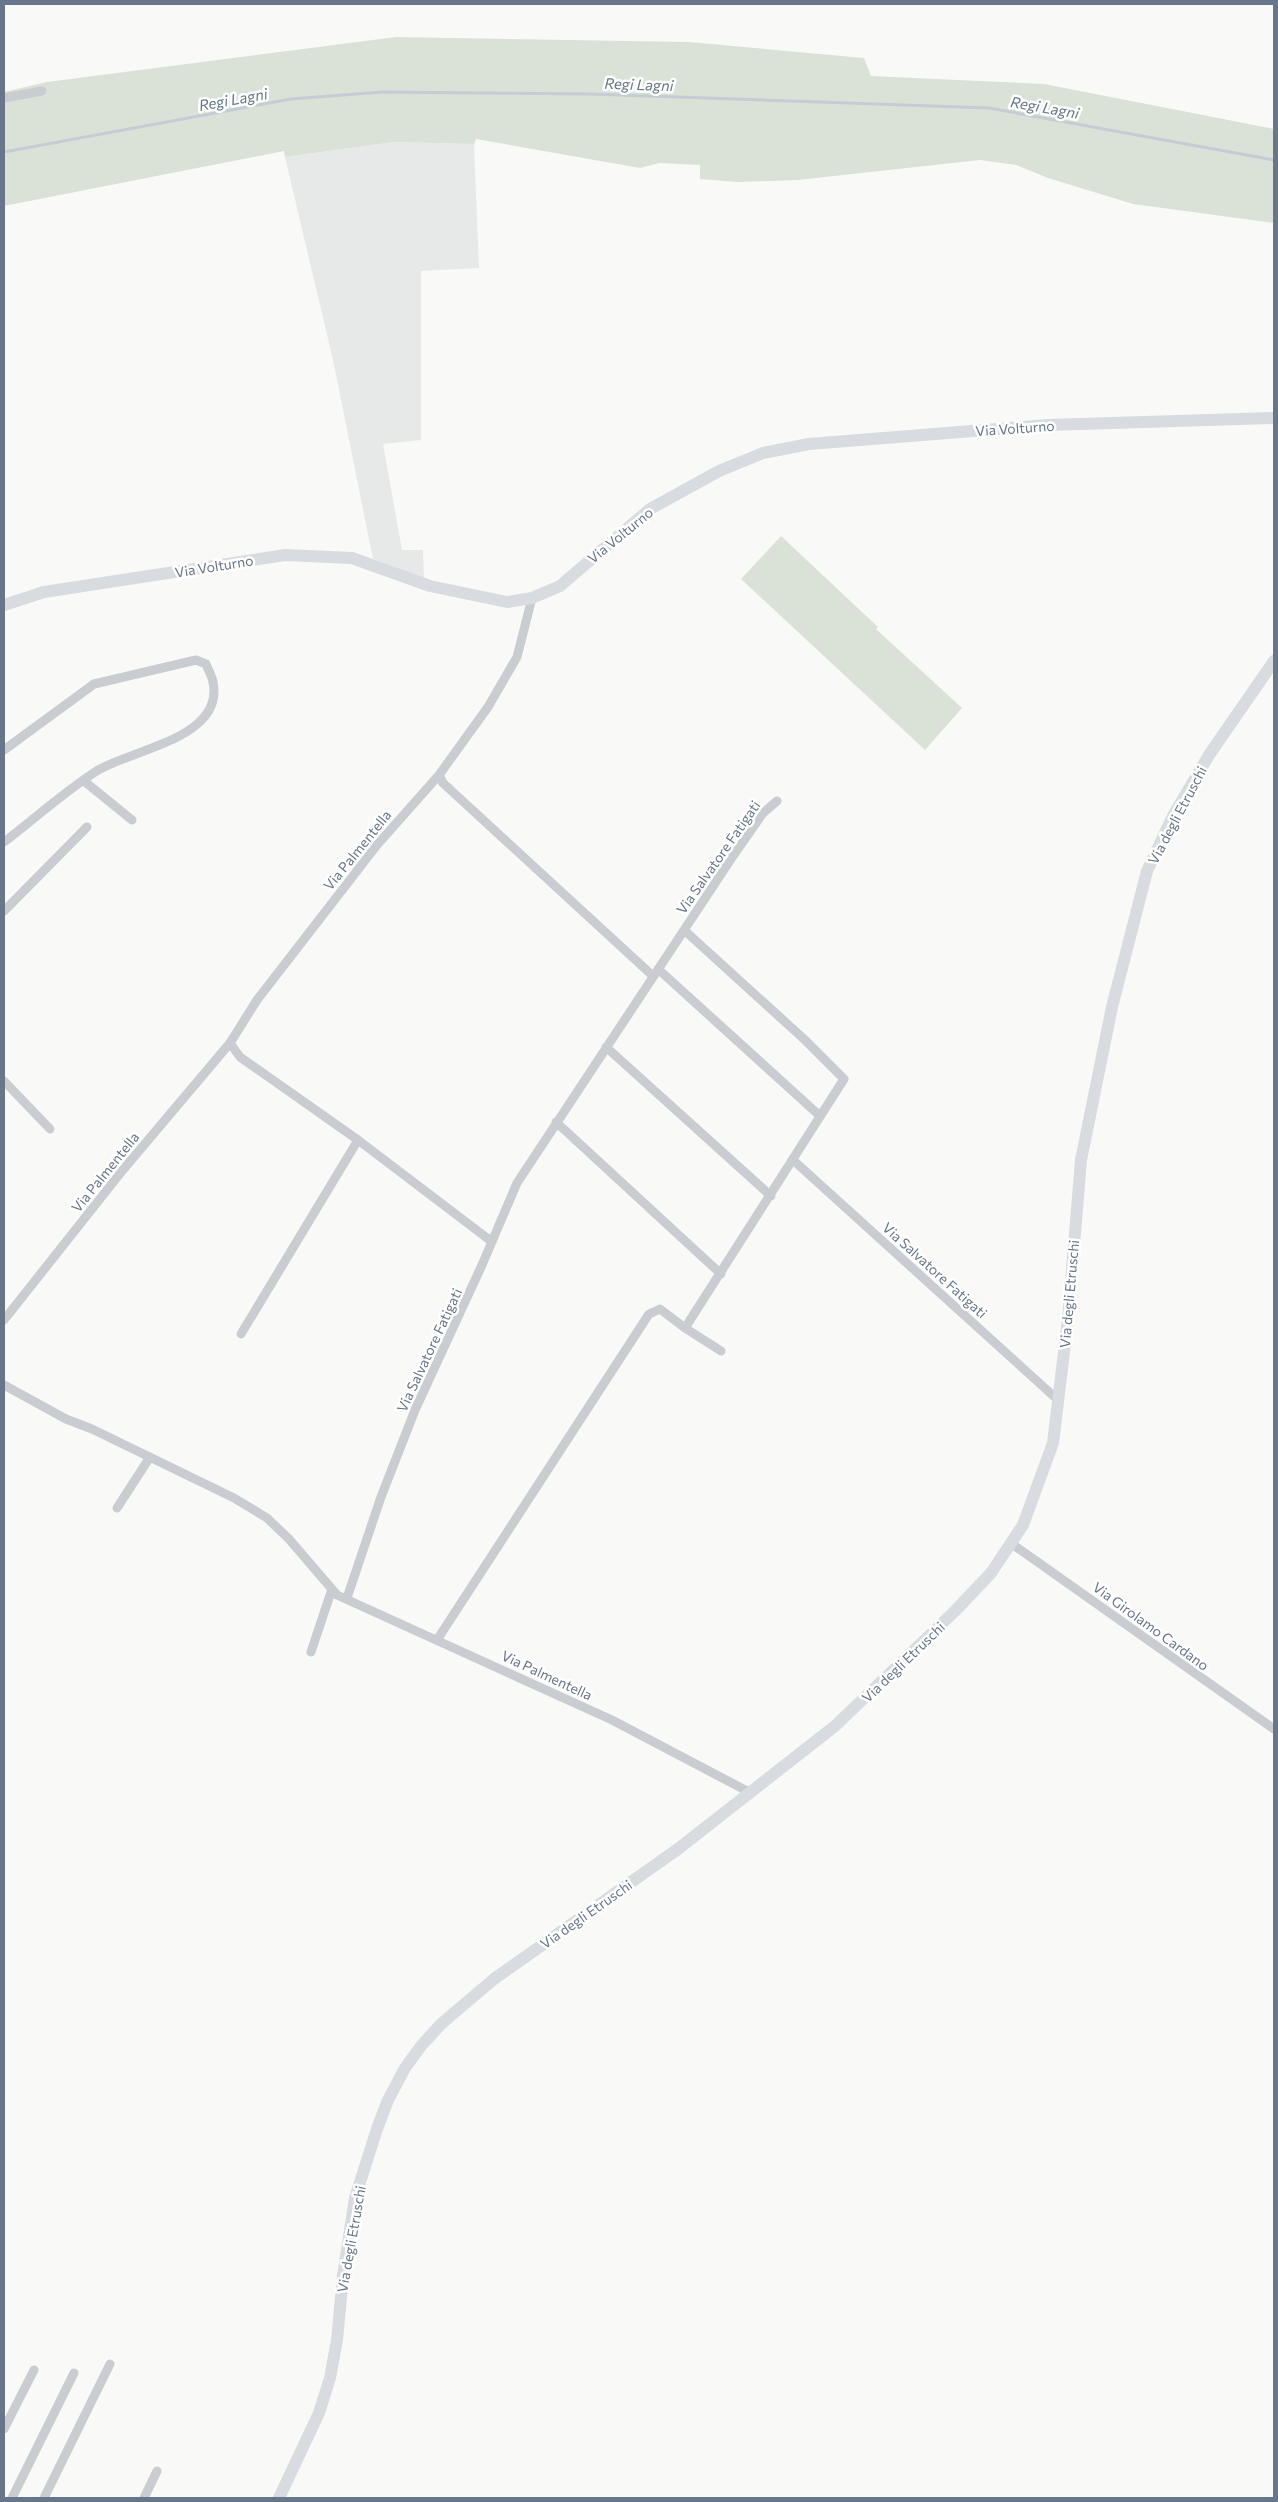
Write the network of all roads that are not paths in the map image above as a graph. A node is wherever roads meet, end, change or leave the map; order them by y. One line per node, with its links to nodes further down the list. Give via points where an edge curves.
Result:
1 (42, 91): 2 (street)
2 (4, 98)
3 (1274, 418): 4 (main road, Via Volturno, via 1048,425 809,444 763,453 719,471 650,509 560,586)
4 (532, 598): 5 (main road, Via Volturno, via 507,602 430,586 352,558 284,555 44,592); 8 (street, Via Palmentella, via 517,657 488,707)
5 (4, 605)
6 (1274, 661): 33 (main road, Via degli Etruschi, via 1208,755 1147,871 1112,1007 1081,1160)
7 (4, 750): 9 (street, via 94,684 196,660 206,664 213,682 213,696 206,715 199,723 183,734 96,771)
8 (439, 775): 16 (street); 17 (street, Via Palmentella, via 366,860 257,1000)
9 (84, 780): 11 (street); 13 (street)
10 (777, 801): 15 (street, Via Salvatore Fatigati, via 757,820)
11 (132, 820)
12 (87, 827): 14 (street)
13 (4, 842)
14 (4, 911)
15 (684, 930): 16 (street, Via Salvatore Fatigati); 20 (street, Via Salvatore Fatigati, via 842,1076 844,1079)
16 (655, 972): 18 (street, Via Salvatore Fatigati); 20 (street)
17 (230, 1043): 23 (street, via 240,1057); 28 (street, Via Palmentella, via 122,1171)
18 (606, 1046): 21 (street, Via Salvatore Fatigati); 25 (street)
19 (4, 1081): 22 (street)
20 (820, 1116): 24 (street, Via Salvatore Fatigati)
21 (556, 1122): 26 (street, Via Salvatore Fatigati, via 516,1183); 27 (street)
22 (50, 1129)
23 (358, 1140): 26 (street); 30 (street)
24 (793, 1160): 25 (street, Via Salvatore Fatigati); 33 (street, Via Salvatore Fatigati)
25 (771, 1196): 27 (street, Via Salvatore Fatigati)
26 (491, 1241): 38 (street, Via Salvatore Fatigati, via 415,1410)
27 (721, 1274): 29 (street, Via Salvatore Fatigati)
28 (4, 1320)
29 (685, 1328): 31 (street); 39 (street, via 660,1309 649,1314)
30 (241, 1334)
31 (721, 1351)
32 (4, 1385): 34 (street, Via Palmentella, via 66,1419)
33 (1058, 1400): 36 (main road, Via degli Etruschi, via 1053,1443 1023,1525)
34 (150, 1457): 35 (street); 37 (street, Via Palmentella, via 267,1518)
35 (117, 1508)
36 (1012, 1544): 41 (street, Via Girolamo Cardano); 42 (main road, Via degli Etruschi, via 979,1586 874,1692)
37 (332, 1589): 38 (street, Via Palmentella); 40 (street)
38 (346, 1598): 39 (street, Via Palmentella)
39 (437, 1640): 42 (street, Via Palmentella, via 612,1720)
40 (311, 1652)
41 (1274, 1729)
42 (749, 1792): 51 (main road, Via degli Etruschi, via 678,1849 465,2002 441,2024 404,2068 388,2100 355,2198 330,2378 319,2413)
43 (110, 2364): 49 (street)
44 (34, 2370): 46 (street)
45 (74, 2373): 48 (street)
46 (4, 2429)
47 (157, 2471): 50 (street)
48 (12, 2498)
49 (44, 2498)
50 (144, 2498)
51 (279, 2498)

